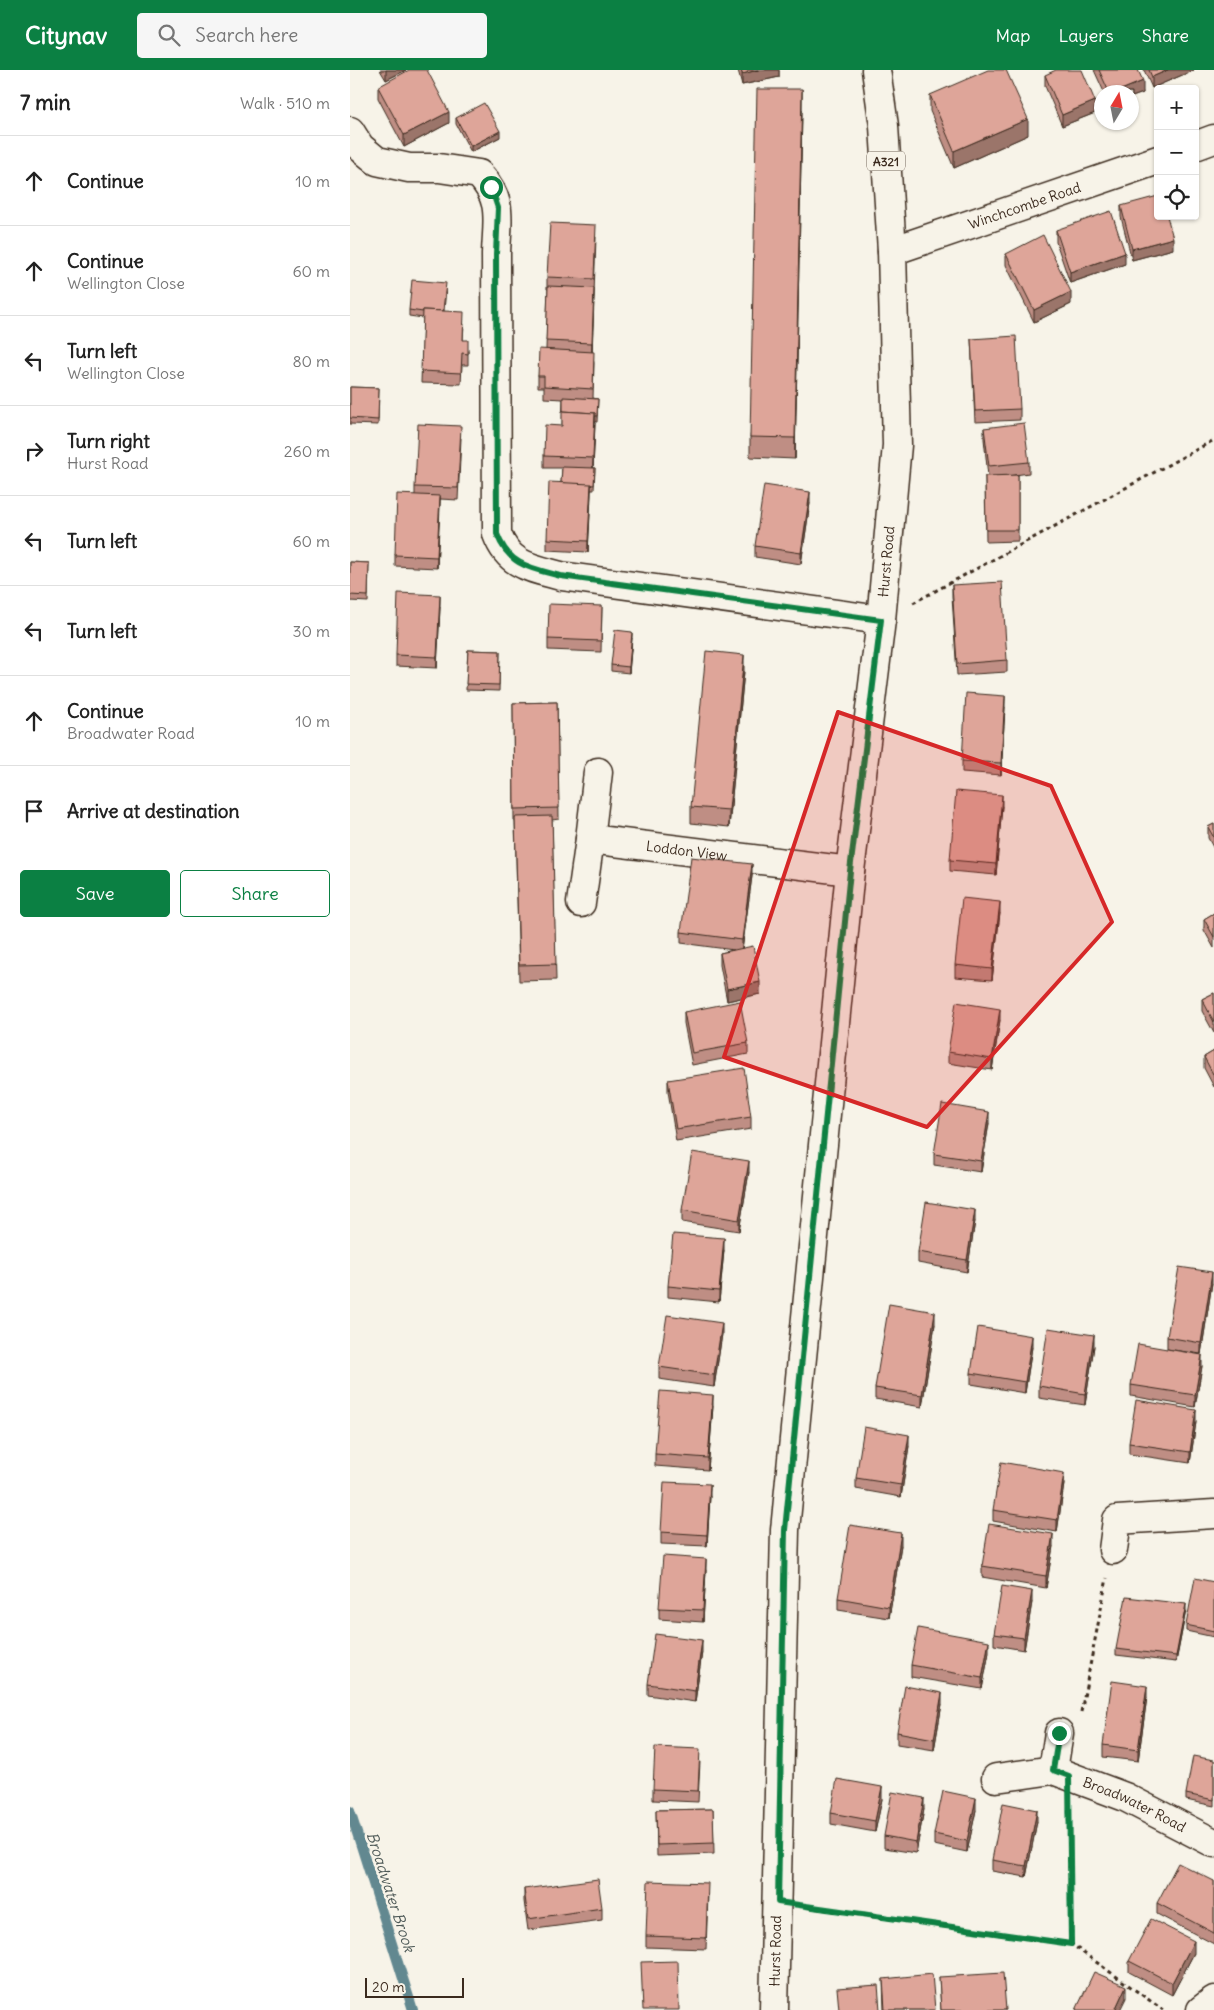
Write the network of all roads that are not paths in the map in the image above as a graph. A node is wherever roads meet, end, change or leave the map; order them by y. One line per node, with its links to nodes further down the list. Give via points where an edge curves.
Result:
1 (876, 70): 6 (main road, Hurst Road / A321, via 884,126)
2 (350, 131): 7 (main road, via 360,147 377,161 409,168 439,168 479,174 491,187 498,208 497,534 502,548 516,561 561,576)
3 (1214, 139): 4 (main road)
4 (1199, 145)
5 (1154, 161): 6 (main road, Winchcombe Road)
6 (892, 251): 7 (main road, Hurst Road / A321, via 897,445)
7 (881, 620): 10 (main road, Hurst Road / A321)
8 (598, 772): 9 (main road)
9 (590, 839): 10 (main road, Loddon View); 11 (main road)
10 (850, 871): 19 (main road, Hurst Road / A321, via 785,1530)
11 (581, 903)
12 (1214, 1514): 13 (main road, via 1117,1520)
13 (1113, 1550)
14 (1069, 1726): 15 (main road)
15 (1061, 1773): 16 (main road, Broadwater Road); 17 (main road, Broadwater Road, via 1125,1797)
16 (996, 1778)
17 (1214, 1843)
18 (1214, 2000): 20 (main road)
19 (774, 2010)
20 (1201, 2010)

